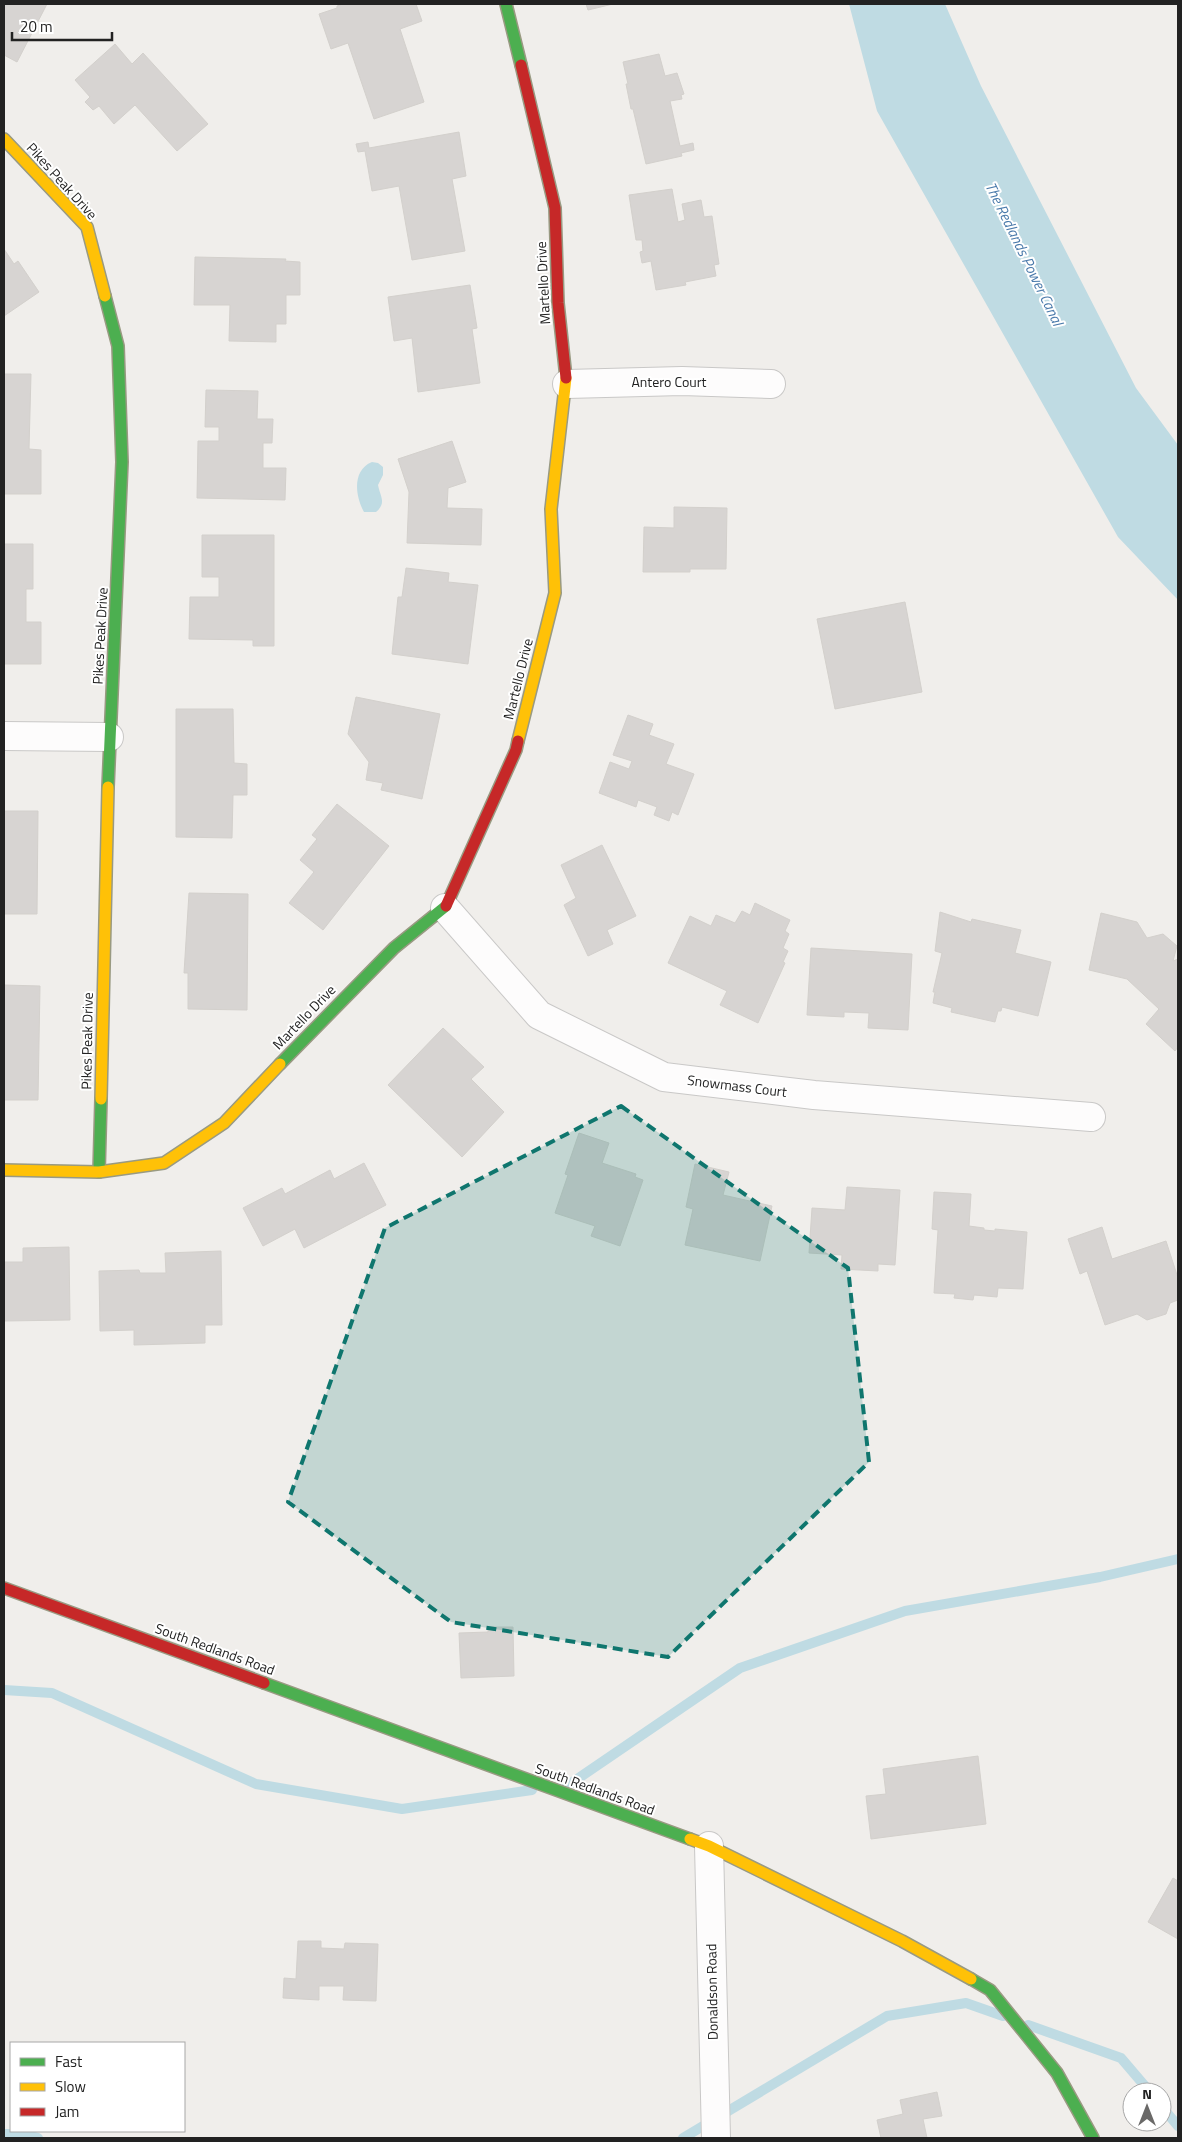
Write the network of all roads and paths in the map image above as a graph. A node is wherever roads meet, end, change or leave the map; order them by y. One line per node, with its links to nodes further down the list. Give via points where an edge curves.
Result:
1 (506, 4): 3 (street, Martello Drive, via 555,208 558,304)
2 (4, 139): 6 (street, Pikes Peak Drive, via 87,227 118,346 122,462)
3 (567, 384): 4 (street, Antero Court, via 682,381); 7 (street, Martello Drive, via 551,509 556,593 516,750)
4 (771, 384)
5 (4, 736): 6 (street)
6 (109, 737): 10 (street, Pikes Peak Drive)
7 (445, 908): 8 (street, Snowmass Court, via 539,1015 664,1077 814,1096); 10 (street, Martello Drive, via 394,948 224,1123 164,1163)
8 (1091, 1117)
9 (4, 1170): 10 (street, Martello Drive)
10 (99, 1172)
11 (4, 1588): 12 (street, South Redlands Road)
12 (709, 1846): 13 (street, Donaldson Road); 14 (street, South Redlands Road, via 902,1941 990,1990 1057,2073)
13 (716, 2138)
14 (1093, 2138)

